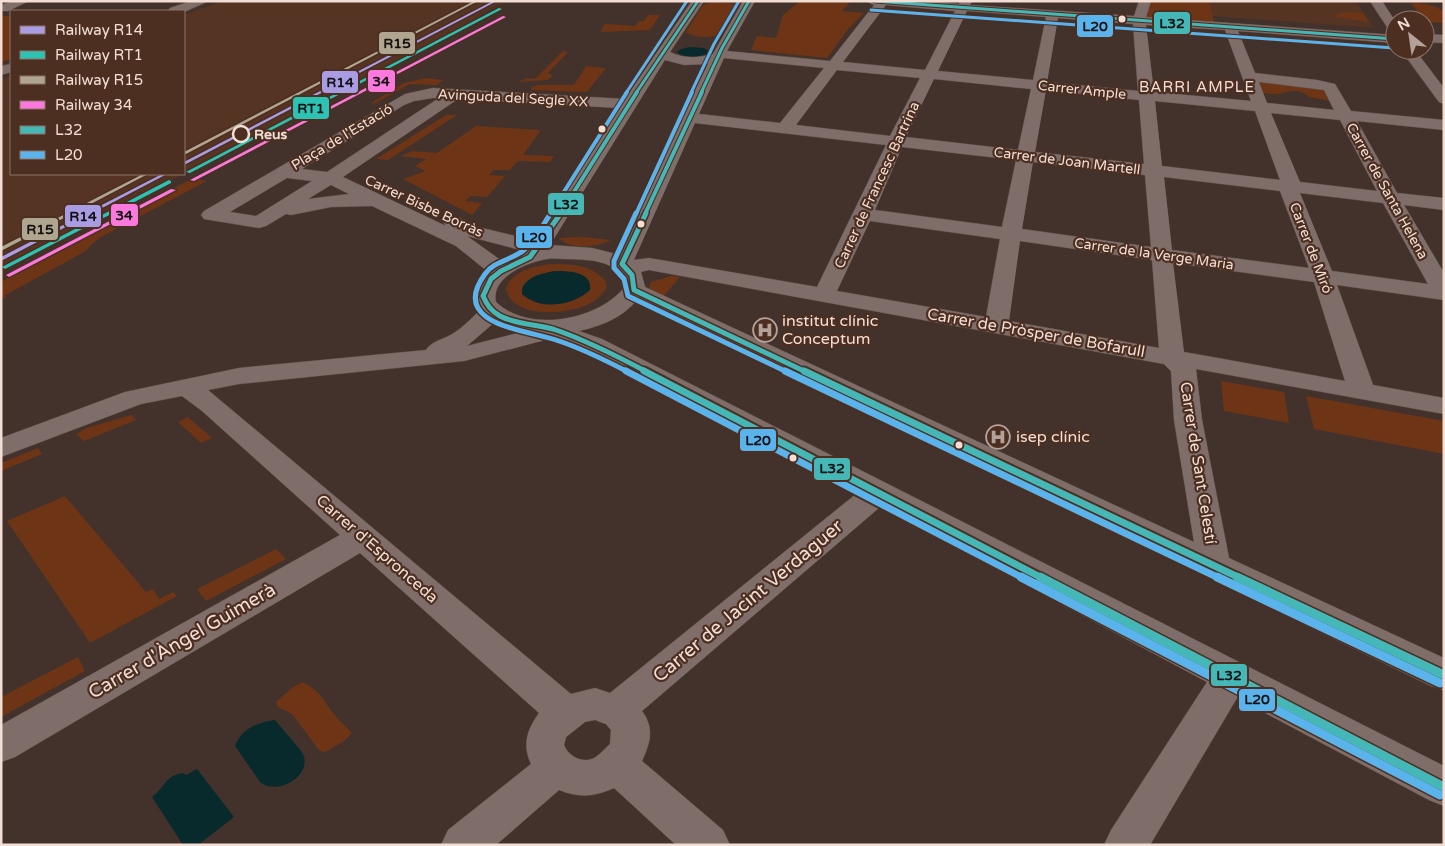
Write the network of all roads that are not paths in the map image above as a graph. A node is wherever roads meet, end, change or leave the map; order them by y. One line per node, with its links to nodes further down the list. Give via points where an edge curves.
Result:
1 (23, 1): 9 (street)
2 (203, 1): 10 (main road)
3 (698, 1): 18 (street)
4 (749, 1): 19 (street)
5 (1145, 1): 13 (street)
6 (1376, 1): 12 (street)
7 (879, 2): 8 (street); 21 (street)
8 (964, 4): 11 (street); 22 (street, Carrer de Francesc Bartrina)
9 (8, 10)
10 (177, 10)
11 (1053, 14): 13 (street); 24 (street)
12 (1385, 15)
13 (1139, 20): 14 (street); 26 (street, Carrer de Sant Celestí)
14 (1230, 27): 15 (street); 23 (street, Carrer de Miró)
15 (1385, 37)
16 (684, 42): 18 (street)
17 (699, 42): 19 (street, via 716,44)
18 (667, 49): 19 (street, via 671,59 691,62); 30 (street)
19 (720, 53): 21 (street, Carrer Ample); 33 (street)
20 (1415, 60): 27 (street)
21 (835, 65): 22 (street, Carrer Ample); 35 (street)
22 (930, 74): 24 (street, Carrer Ample); 36 (street, Carrer de Francesc Bartrina)
23 (1249, 77): 29 (street, Carrer de Miró); 32 (street, Carrer de Santa Helena, via 1330,87)
24 (1038, 85): 26 (street, Carrer Ample); 37 (street)
25 (454, 95): 28 (street, Avinguda del Segle XX, via 426,94); 30 (street, Avinguda del Segle XX); 31 (street, Plaça de l'Estació)
26 (1145, 96): 29 (street, Carrer Ample); 39 (street, Carrer de Sant Celestí)
27 (1444, 99)
28 (399, 102): 40 (street, Plaça de l'Estació)
29 (1260, 107): 32 (street, Carrer Ample); 42 (street, Carrer de Miró)
30 (625, 110): 31 (street, via 465,106); 48 (street)
31 (425, 114): 38 (street, Plaça de l'Estació)
32 (1344, 116): 34 (street, Carrer Ample); 43 (street, Carrer de Santa Helena)
33 (690, 118): 35 (street, Carrer de Joan Martell); 54 (street)
34 (1444, 125)
35 (785, 128): 36 (street, Carrer de Joan Martell)
36 (896, 141): 37 (street, Carrer de Joan Martell); 46 (street, Carrer de Francesc Bartrina)
37 (1025, 156): 39 (street, Carrer de Joan Martell); 49 (street)
38 (346, 167): 41 (street, Plaça de l'Estació); 50 (street, Carrer Bisbe Borràs, via 470,231)
39 (1152, 170): 42 (street, Carrer de Joan Martell); 52 (street, Carrer de Sant Celestí)
40 (284, 172): 41 (street, Plaça de l'Estació); 47 (street, Plaça de l'Estació, via 210,215)
41 (330, 178): 44 (street, Carrer Bisbe Borràs); 47 (street, Plaça de l'Estació)
42 (1292, 186): 43 (street, Carrer de Joan Martell); 55 (street, Carrer de Miró, via 1289,190)
43 (1390, 198): 45 (street, Carrer de Joan Martell); 56 (street, Carrer de Santa Helena)
44 (377, 200): 47 (street, Carrer Bisbe Borràs, via 313,204 287,210); 53 (street, Carrer Bisbe Borràs, via 463,242)
45 (1444, 204)
46 (864, 214): 49 (street, Carrer de la Verge Maria); 57 (street, Carrer de Francesc Bartrina)
47 (259, 222)
48 (552, 227): 50 (street, Carrer Bisbe Borràs); 51 (street)
49 (1011, 234): 52 (street, Carrer de la Verge Maria); 59 (street)
50 (504, 241): 51 (street, Carrer Bisbe Borràs)
51 (534, 252): 53 (street); 54 (street, via 603,257)
52 (1161, 255): 55 (street, Carrer de la Verge Maria); 61 (street, Carrer de Sant Celestí)
53 (501, 271): 58 (street, via 491,279 483,296)
54 (628, 274): 57 (street, Carrer de Pròsper de Bofarull, via 649,264); 60 (street, via 629,298 609,312 582,323); 69 (street, via 667,306)
55 (1323, 277): 56 (street, Carrer de la Verge Maria); 64 (street, Carrer de Miró)
56 (1444, 293)
57 (824, 295): 59 (street, Carrer de Pròsper de Bofarull)
58 (492, 310): 60 (street, via 523,324); 62 (street, via 473,331 448,347)
59 (996, 326): 61 (street, Carrer de Pròsper de Bofarull)
60 (554, 327): 62 (street, via 510,343 464,354); 67 (street, via 593,344)
61 (1172, 357): 64 (street, Carrer de Pròsper de Bofarull); 69 (street, Carrer de Sant Celestí, via 1184,370 1188,420)
62 (408, 361): 63 (street, via 239,376)
63 (187, 387): 66 (street, via 134,398); 68 (street, Carrer d’Espronceda, via 211,404)
64 (1362, 390): 65 (street, Carrer de Pròsper de Bofarull)
65 (1444, 406)
66 (1, 448)
67 (878, 492): 71 (street); 72 (street, Carrer de Jacint Verdaguer)
68 (362, 537): 73 (street, Carrer d’Espronceda); 74 (street, Carrer d'Àngel Guimerà)
69 (1214, 566): 70 (street)
70 (1444, 675)
71 (1231, 676): 77 (street); 80 (street)
72 (617, 710): 73 (street, via 595,704); 75 (street, via 627,720 632,740)
73 (565, 712): 76 (street, via 554,722 545,743)
74 (1, 744)
75 (617, 765): 76 (street, via 603,774 586,778 570,776); 79 (street)
76 (556, 768): 78 (street)
77 (1444, 787)
78 (463, 845)
79 (708, 845)
80 (1126, 845)

